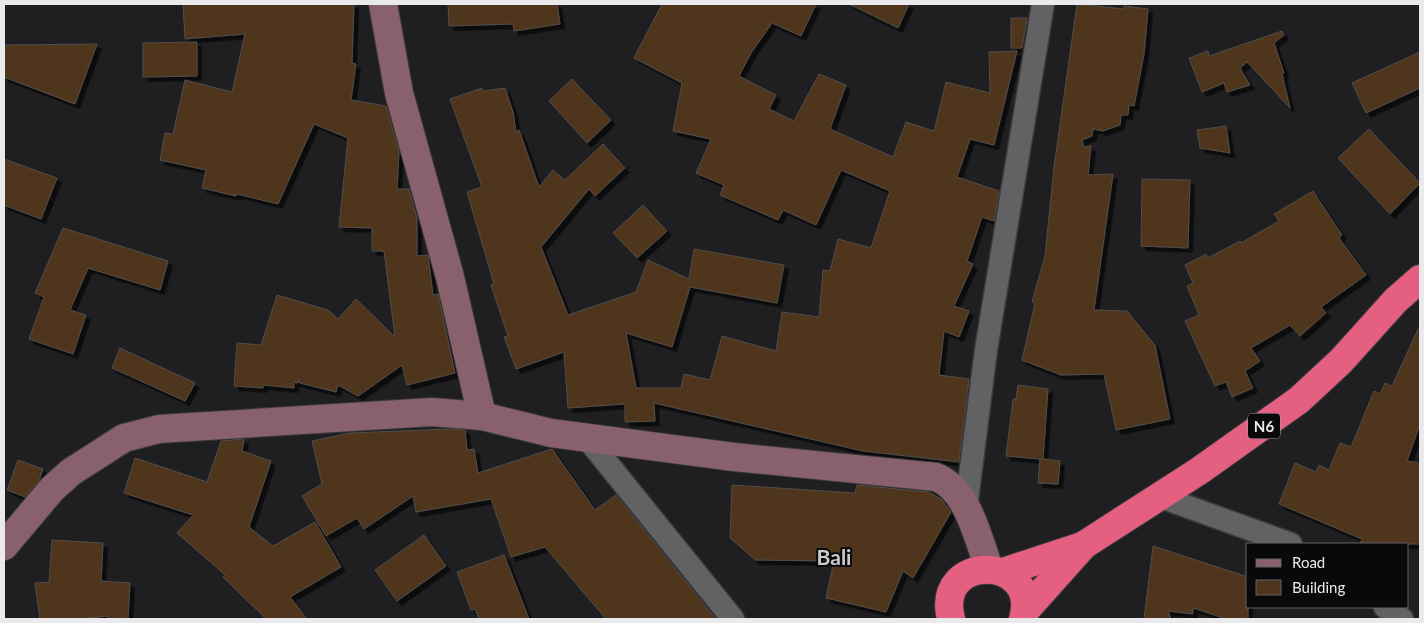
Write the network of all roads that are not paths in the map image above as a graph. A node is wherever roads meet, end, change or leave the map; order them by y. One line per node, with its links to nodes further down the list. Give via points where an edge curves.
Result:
1 (383, 4): 4 (street, via 399,93 450,277)
2 (1043, 4): 7 (street, via 986,350)
3 (1420, 278): 6 (highway, N6, via 1299,400)
4 (482, 416): 5 (street, via 551,433); 10 (street, via 432,412 363,416 160,429 124,438 71,472 52,489)
5 (586, 437): 7 (street, via 936,477 952,486); 15 (street)
6 (1158, 496): 8 (street); 9 (highway, N6)
7 (966, 508): 11 (street)
8 (1288, 543)
9 (1084, 545): 11 (highway, N6); 14 (highway, N6)
10 (4, 546)
11 (996, 570): 14 (highway, N6, via 1016,581 1023,595); 16 (highway, N6, via 974,570 953,589)
12 (1386, 608): 17 (street)
13 (1420, 612): 18 (street)
14 (1024, 615)
15 (733, 619)
16 (950, 619)
17 (1402, 619)
18 (1408, 619)

